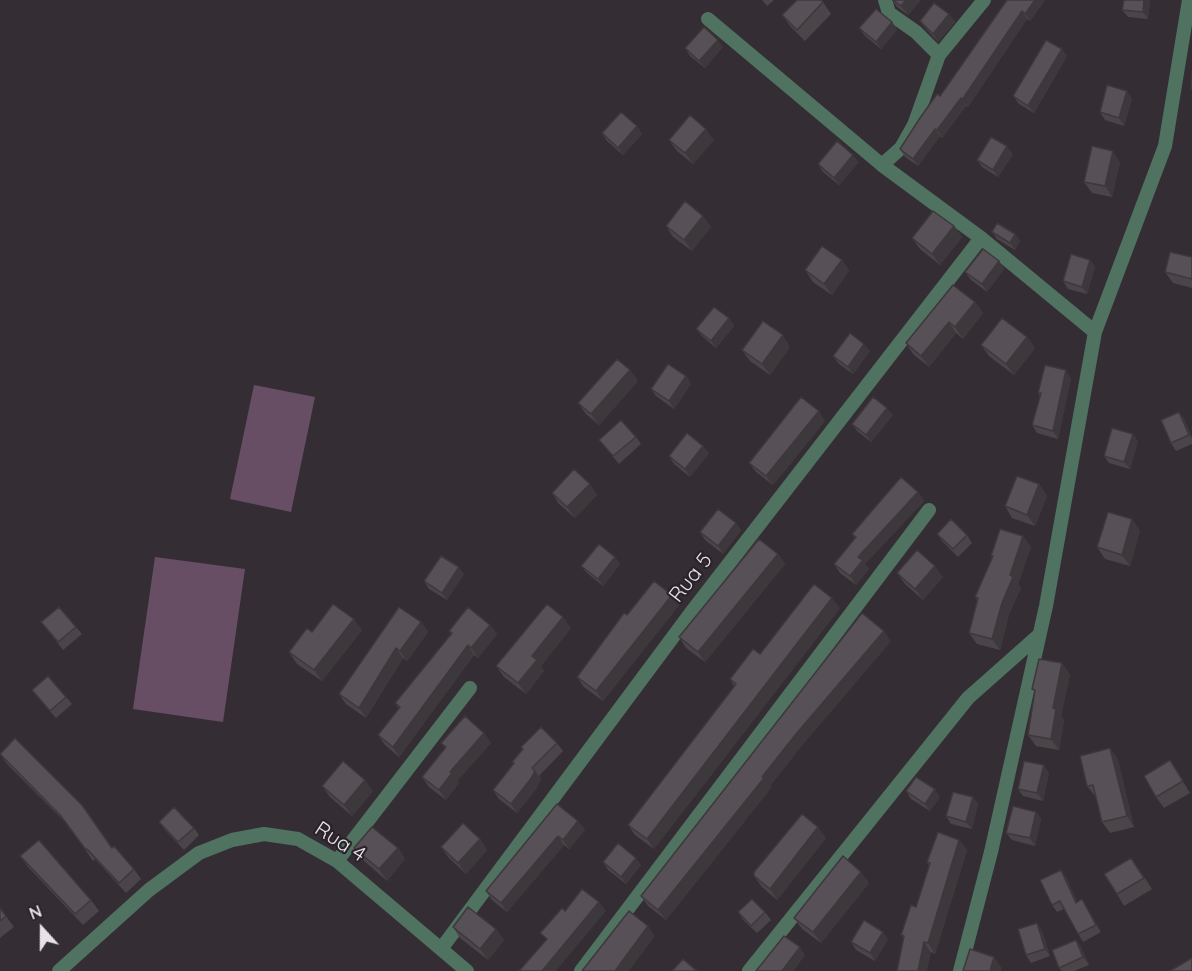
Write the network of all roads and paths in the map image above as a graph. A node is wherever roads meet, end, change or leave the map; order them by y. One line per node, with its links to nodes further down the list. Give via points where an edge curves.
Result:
1 (885, 0): 5 (street, via 889,13)
2 (984, 0): 5 (street)
3 (1190, 0): 8 (street, via 1165,146)
4 (708, 19): 6 (street)
5 (939, 55): 6 (street, via 914,125 902,148)
6 (882, 165): 7 (street)
7 (981, 238): 8 (street); 13 (street, Rua 5, via 700,601)
8 (1095, 332): 10 (street)
9 (929, 510): 16 (street)
10 (1039, 635): 17 (street, via 968,698); 18 (street)
11 (470, 688): 12 (street)
12 (337, 861): 13 (street, Rua 4); 14 (street, Rua 4, via 298,839 264,834 232,840 199,853 150,890)
13 (441, 949): 15 (street, Rua 4)
14 (59, 971)
15 (467, 971)
16 (580, 971)
17 (749, 971)
18 (960, 971)

